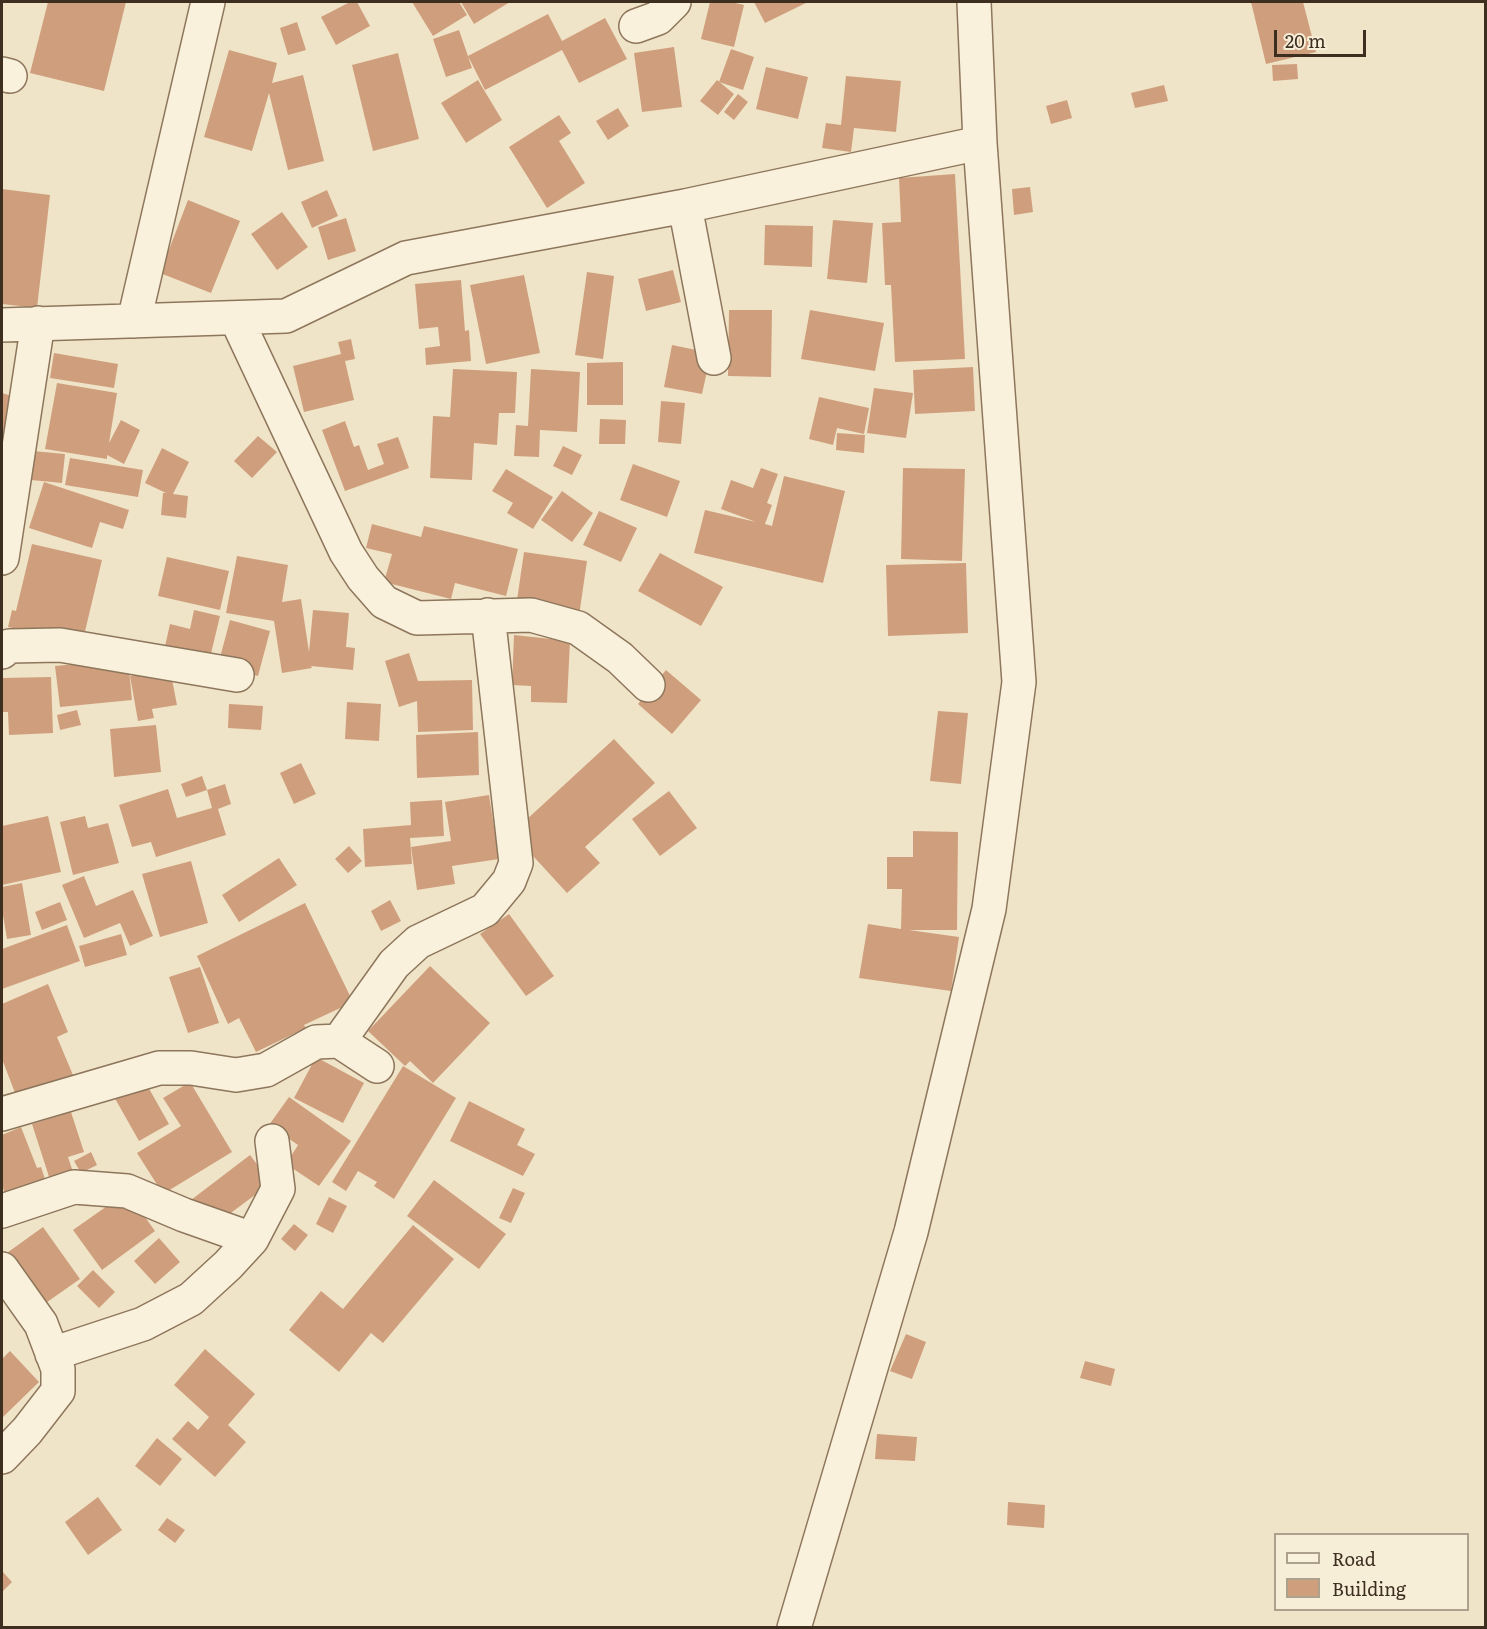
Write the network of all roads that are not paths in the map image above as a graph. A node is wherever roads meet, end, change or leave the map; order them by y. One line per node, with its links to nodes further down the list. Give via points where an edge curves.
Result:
1 (208, 2): 8 (street)
2 (674, 2): 4 (street, via 658,18)
3 (974, 2): 5 (street)
4 (636, 26)
5 (980, 143): 6 (street); 26 (street, via 1019,682 987,921 911,1232)
6 (685, 206): 7 (street, via 406,258 286,316); 11 (street)
7 (236, 318): 8 (street); 13 (street, via 346,552 363,578 384,602 417,618)
8 (134, 321): 9 (street)
9 (38, 323): 10 (street); 12 (street)
10 (2, 325)
11 (714, 358)
12 (2, 558)
13 (488, 615): 16 (street, via 531,615 578,628 620,658); 17 (street, via 516,863 509,882 485,910 418,942 394,963)
14 (2, 652): 15 (street, via 9,646 60,645)
15 (237, 675)
16 (648, 685)
17 (339, 1041): 18 (street); 19 (street, via 316,1042 266,1070 236,1075 159,1068)
18 (377, 1066)
19 (2, 1114)
20 (272, 1141): 22 (street, via 278,1189)
21 (2, 1211): 22 (street, via 74,1187 127,1191)
22 (252, 1239): 24 (street, via 191,1299 143,1324)
23 (2, 1269): 24 (street, via 41,1324)
24 (52, 1354): 25 (street, via 58,1369 58,1391)
25 (2, 1457)
26 (794, 1628)

